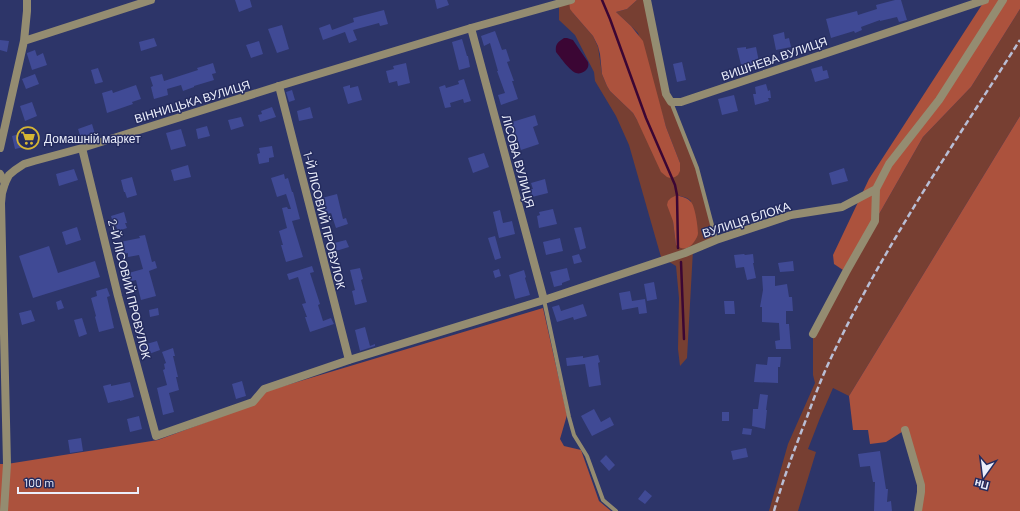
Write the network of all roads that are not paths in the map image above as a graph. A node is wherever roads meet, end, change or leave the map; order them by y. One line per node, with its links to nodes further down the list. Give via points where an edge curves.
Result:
1 (27, 0): 9 (street)
2 (151, 0): 9 (street)
3 (571, 0): 7 (street, ВІННИЦЬКА ВУЛИЦЯ)
4 (647, 0): 11 (street, via 666,94)
5 (984, 0): 11 (street, ВИШНЕВА ВУЛИЦЯ, via 682,102)
6 (1003, 0): 16 (street, via 939,100 888,164)
7 (559, 2): 8 (street, ВІННИЦЬКА ВУЛИЦЯ)
8 (471, 28): 10 (street, ВІННИЦЬКА ВУЛИЦЯ); 18 (street, ЛІСОВА ВУЛИЦЯ)
9 (24, 41): 12 (street)
10 (279, 86): 13 (street, ВІННИЦЬКА ВУЛИЦЯ); 20 (street, 1-Й ЛІСОВИЙ ПРОВУЛОК)
11 (671, 102): 17 (lane, via 697,168)
12 (0, 148)
13 (82, 148): 15 (street, ВІННИЦЬКА ВУЛИЦЯ, via 24,164); 22 (street, 2-Й ЛІСОВИЙ ПРОВУЛОК)
14 (0, 174): 15 (street)
15 (2, 182): 23 (street, via 7,464)
16 (876, 189): 17 (street, ВУЛИЦЯ БЛОКА, via 842,207 791,215); 19 (street, via 875,221)
17 (716, 240): 18 (street, ВУЛИЦЯ БЛОКА, via 685,253)
18 (544, 300): 20 (street, ВУЛИЦЯ БЛОКА); 24 (lane, via 574,435 587,456 603,500)
19 (813, 334)
20 (349, 360): 22 (street, ВУЛИЦЯ БЛОКА, via 264,389 253,402)
21 (905, 430): 25 (street, via 921,486)
22 (156, 436)
23 (4, 511)
24 (616, 511)
25 (918, 511)

